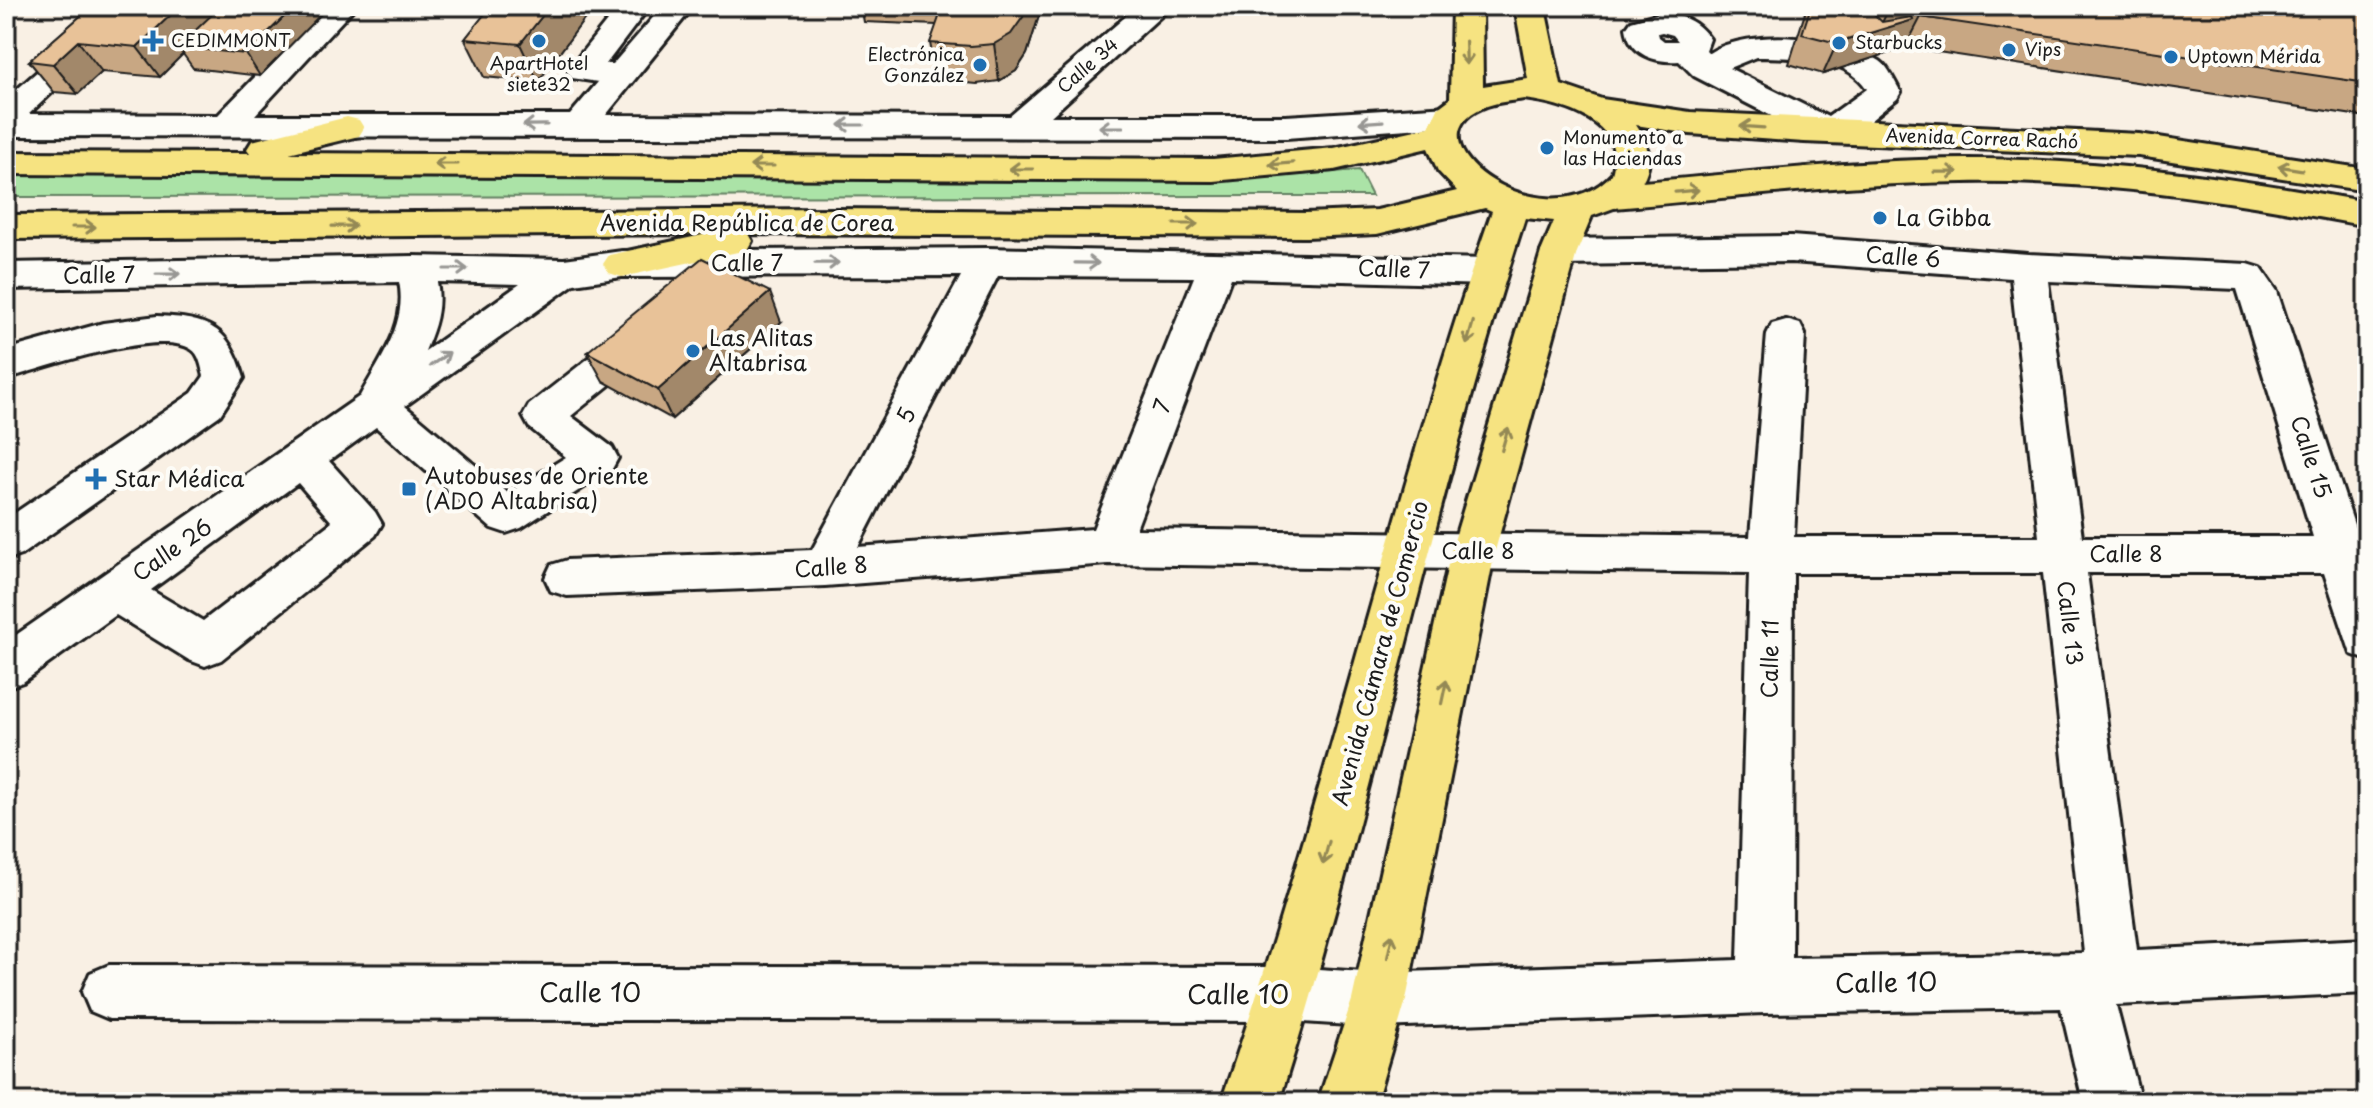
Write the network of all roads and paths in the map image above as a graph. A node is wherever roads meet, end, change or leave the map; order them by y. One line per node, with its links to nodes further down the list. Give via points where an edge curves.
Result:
1 (130, 6): 12 (street)
2 (341, 6): 17 (street)
3 (635, 6): 9 (street, via 583,71)
4 (679, 6): 9 (street)
5 (1157, 6): 16 (street, Calle 34)
6 (1467, 6): 13 (main road, one-way to 13)
7 (1534, 6): 10 (main road)
8 (1664, 32): 19 (street); 19 (street, via 1726,56 1754,47 1817,49 1870,69 1885,92)
9 (622, 75): 14 (street)
10 (1546, 90): 11 (main road); 13 (main road, via 1503,90)
11 (1596, 108): 19 (main road, Avenida Correa Rachó, one-way to 11, via 1690,123); 24 (main road, via 1620,127 1632,150 1631,173)
12 (6, 117)
13 (1452, 117): 16 (street, one-way to 16, via 1286,127); 21 (main road, one-way to 21, via 1334,159 1213,170); 23 (main road, via 1444,157 1459,178)
14 (581, 124): 16 (street, one-way to 14); 18 (street, one-way to 18)
15 (6, 125): 17 (street)
16 (1019, 126)
17 (225, 127): 18 (street)
18 (347, 128): 21 (main road)
19 (1830, 132): 22 (main road, Avenida Correa Rachó, one-way to 19, via 2139,145)
20 (6, 163): 21 (main road)
21 (205, 165)
22 (2367, 180)
23 (1498, 200): 24 (main road, via 1545,211); 26 (main road, Avenida República de Corea, one-way to 23, via 1306,225 1377,222); 36 (main road, Avenida Cámara de Comercio)
24 (1593, 203): 25 (main road, Avenida Correa Rachó, one-way to 25, via 1835,178 2015,171 2148,180); 28 (main road)
25 (2367, 214)
26 (835, 221): 27 (main road, Avenida República de Corea, one-way to 26); 31 (main road)
27 (6, 227)
28 (1559, 252): 33 (street, Calle 6, via 1791,249); 47 (main road, one-way to 28)
29 (987, 261): 30 (street, Calle 7, one-way to 29); 32 (street, Calle 7, one-way to 32); 52 (street, 5)
30 (736, 263): 31 (street, Calle 7); 43 (street, via 543,416 597,458 506,516)
31 (622, 264): 35 (street, Calle 7)
32 (1217, 265): 36 (street, Calle 7); 46 (street, 7)
33 (2028, 267): 39 (street, Calle 6); 49 (street, Calle 13)
34 (413, 269): 35 (street, Calle 7, one-way to 35); 38 (street, Calle 7, one-way to 34); 43 (street, Calle 26, via 422,301 410,339)
35 (564, 272): 43 (street, Calle 26, one-way to 35)
36 (1488, 272): 48 (main road, Avenida Cámara de Comercio, one-way to 48)
37 (6, 276): 38 (street, Calle 7)
38 (57, 276): 40 (street)
39 (2248, 277): 51 (street, Calle 15, via 2258,291)
40 (6, 297)
41 (1786, 334): 50 (street, Calle 11)
42 (6, 365): 45 (street, via 103,338 178,330 203,337 218,354 224,378 206,404)
43 (376, 404): 44 (street, Calle 26)
44 (301, 458): 54 (street, Calle 26); 54 (street, via 360,524 205,646)
45 (6, 542)
46 (1108, 546): 48 (street, Calle 8); 52 (street, Calle 8)
47 (1473, 551): 48 (street, Calle 8); 50 (street, Calle 8); 62 (main road, one-way to 47)
48 (1406, 552): 61 (main road, Avenida Cámara de Comercio, one-way to 61)
49 (2061, 553): 50 (street, Calle 8); 51 (street, Calle 8); 58 (street, Calle 13)
50 (1771, 555): 59 (street, Calle 11)
51 (2342, 555): 55 (street, Calle 15)
52 (825, 568): 53 (street, Calle 8)
53 (567, 578)
54 (115, 591): 56 (street, Calle 26)
55 (2367, 640)
56 (6, 668)
57 (2367, 966): 58 (street, Calle 10)
58 (2098, 979): 59 (street, Calle 10); 65 (street, Calle 13)
59 (1765, 986): 62 (street, Calle 10)
60 (109, 992): 61 (street, Calle 10)
61 (1288, 994): 62 (street, Calle 10); 63 (main road, Avenida Cámara de Comercio)
62 (1379, 1000): 64 (main road)
63 (1250, 1102)
64 (1347, 1102)
65 (2112, 1102)

